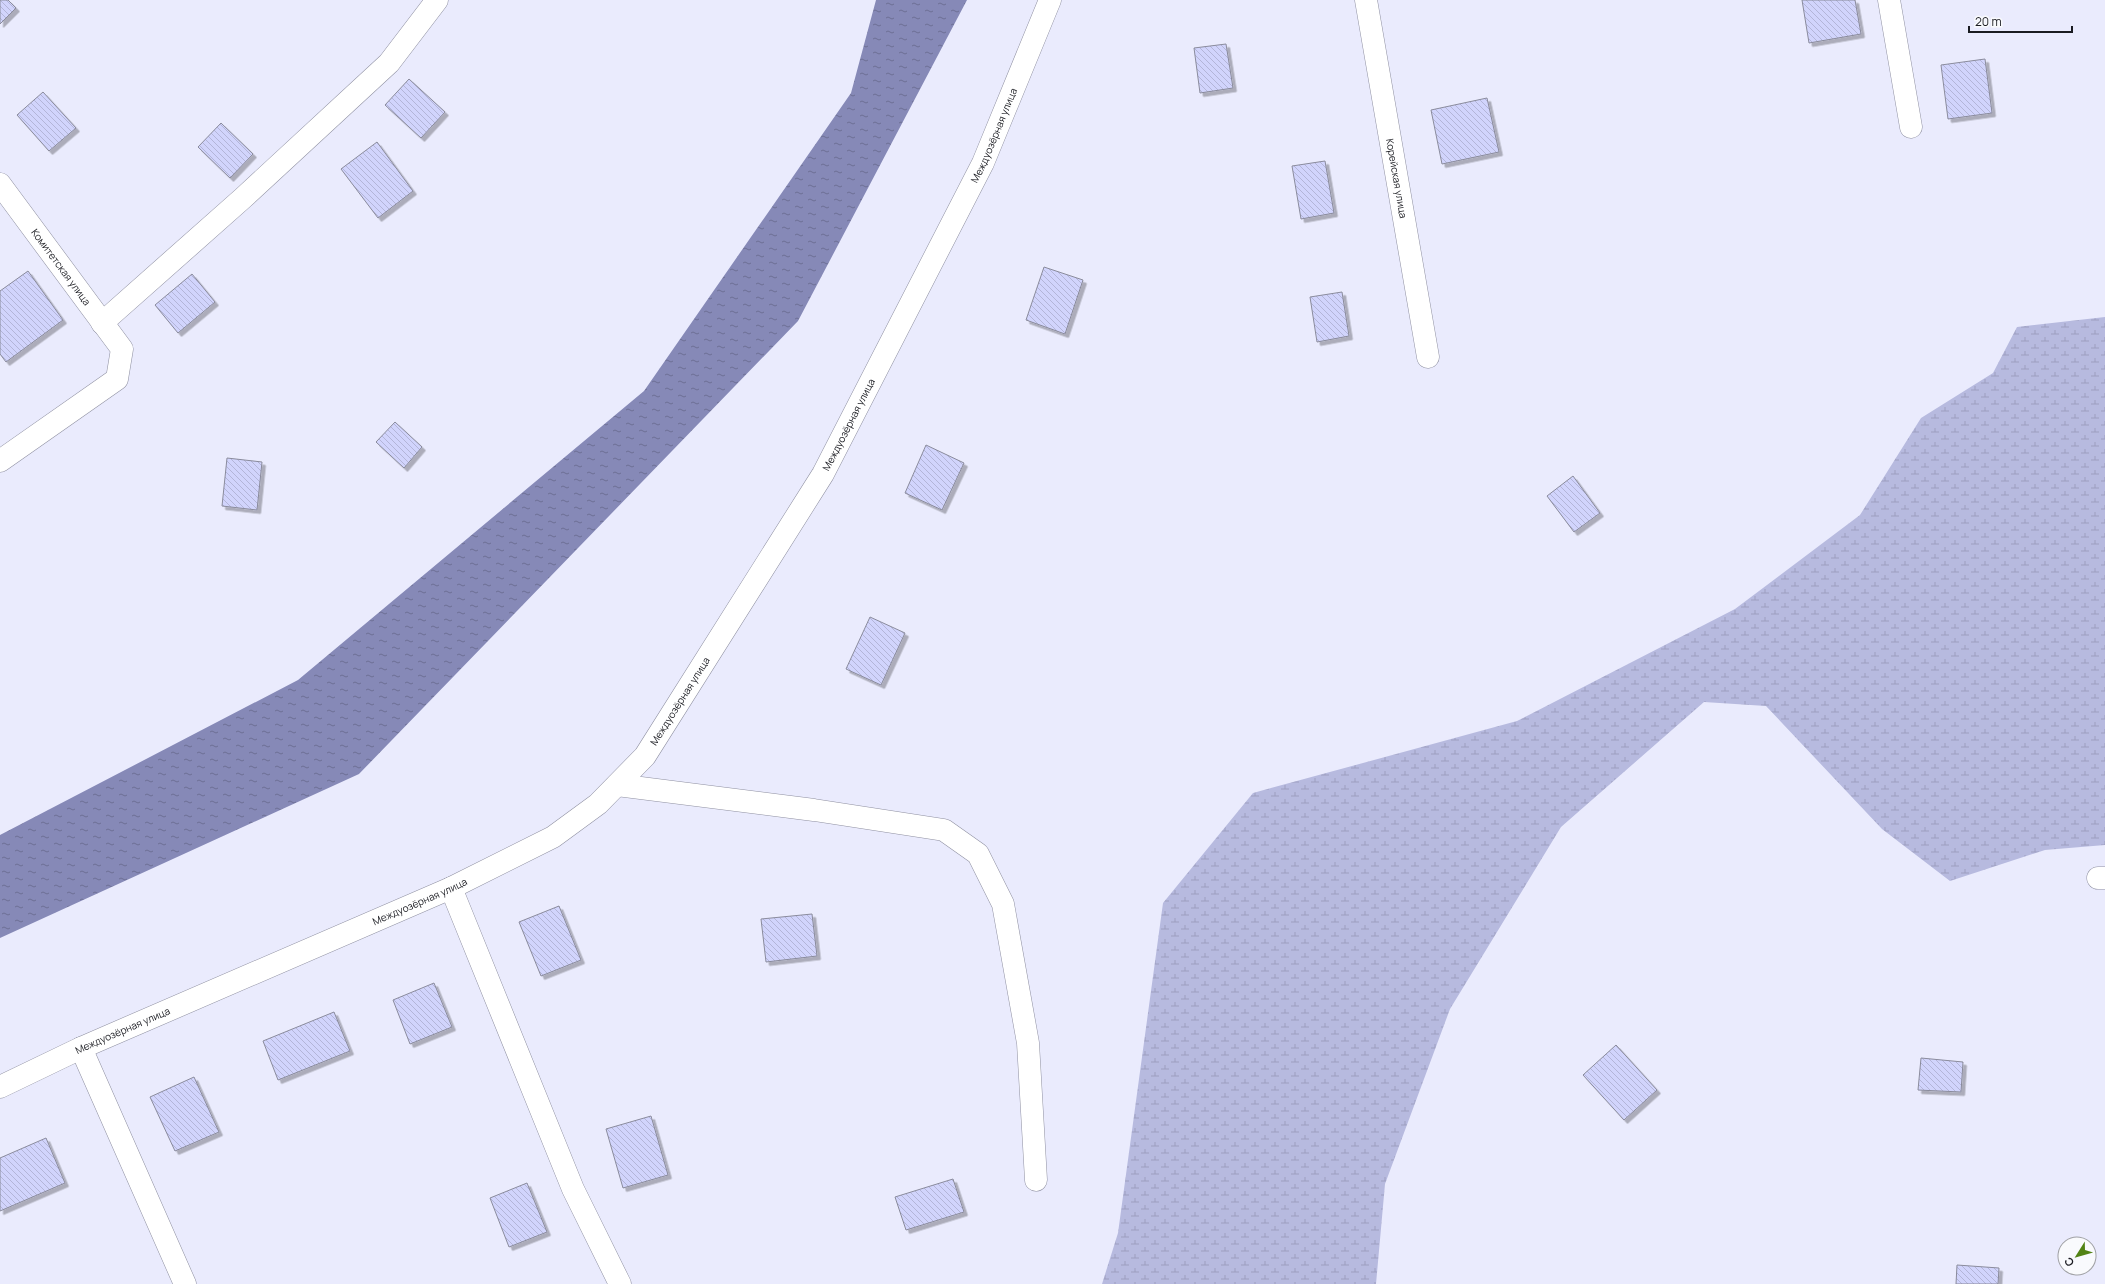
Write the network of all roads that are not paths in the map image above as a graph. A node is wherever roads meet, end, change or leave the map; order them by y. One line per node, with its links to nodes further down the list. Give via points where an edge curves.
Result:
1 (437, 0): 7 (street, via 389,63 243,198)
2 (1050, 0): 10 (street, Междуозёрная улица, via 983,163 823,474 645,756)
3 (1366, 0): 8 (street, Корейская улица)
4 (1888, 0): 5 (street)
5 (1911, 127)
6 (0, 184): 7 (street, Комитетская улица)
7 (102, 323): 9 (street, Комитетская улица, via 122,349 117,379)
8 (1428, 357)
9 (0, 461)
10 (617, 785): 11 (street, Междуозёрная улица, via 598,804 553,837); 14 (street, via 814,810 944,830 978,854 1003,904 1017,981 1028,1043)
11 (451, 888): 12 (street, Междуозёрная улица); 16 (street, via 574,1190)
12 (81, 1048): 13 (street, Междуозёрная улица); 15 (street)
13 (0, 1087)
14 (1036, 1180)
15 (186, 1284)
16 (620, 1284)

